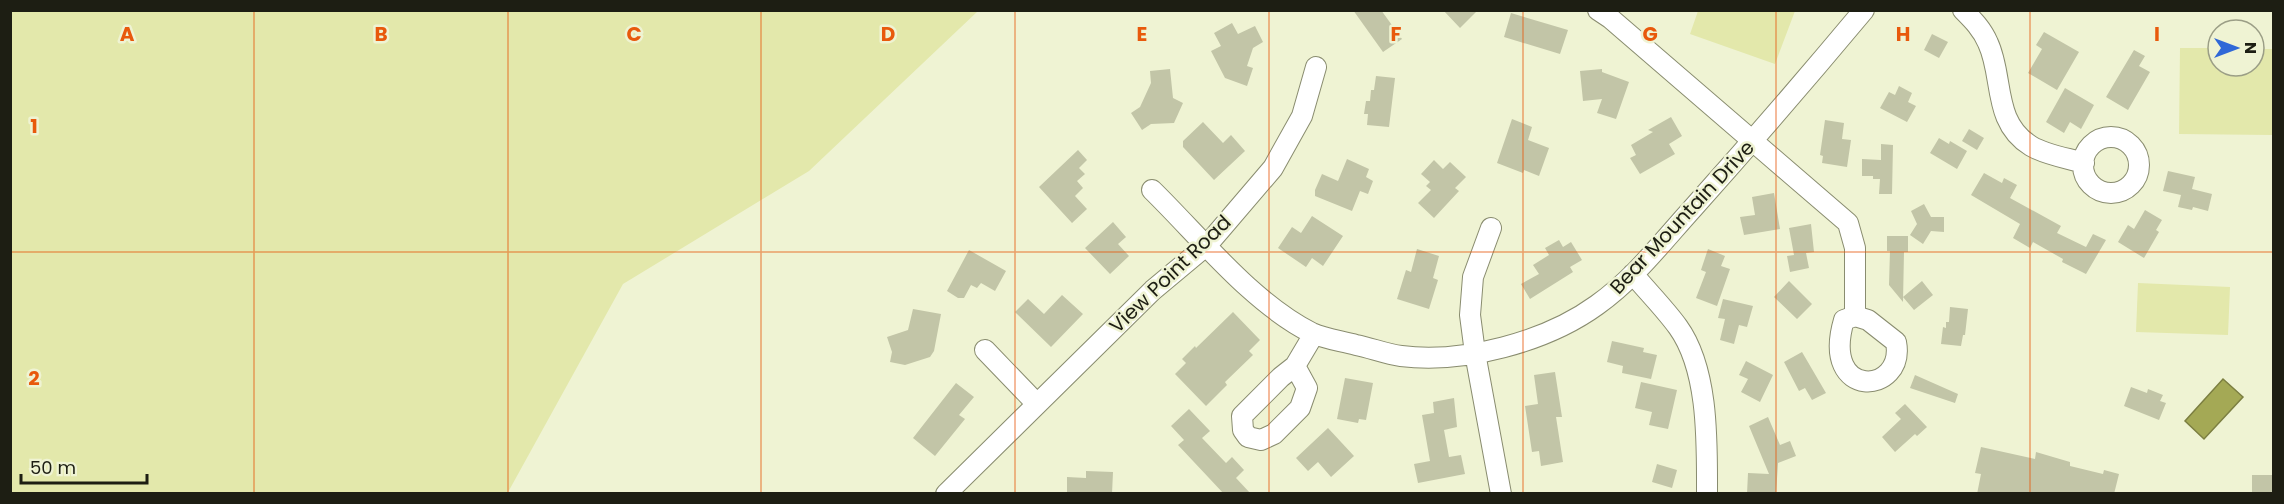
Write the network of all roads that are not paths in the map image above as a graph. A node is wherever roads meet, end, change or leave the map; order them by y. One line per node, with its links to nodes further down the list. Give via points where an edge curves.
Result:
1 (1598, 10): 5 (street)
2 (1864, 10): 5 (street, Bear Mountain Drive)
3 (1963, 10): 6 (street, via 1977,23 1988,43 2001,105 2011,126 2033,147)
4 (1316, 67): 9 (street, View Point Road, via 1302,116 1273,168)
5 (1752, 142): 10 (street, Bear Mountain Drive); 11 (street, via 1848,223 1855,248)
6 (2084, 163)
7 (1152, 190): 9 (street, Bear Mountain Drive)
8 (1491, 228): 14 (street, via 1473,277 1470,315)
9 (1207, 245): 12 (street, Bear Mountain Drive, via 1249,288); 16 (street, View Point Road, via 1153,290)
10 (1633, 274): 14 (street, Bear Mountain Drive, via 1567,324 1530,339); 19 (street, via 1679,328 1693,359 1704,403)
11 (1855, 316)
12 (1314, 334): 14 (street, Bear Mountain Drive, via 1400,356 1437,358); 15 (street)
13 (985, 350): 16 (street)
14 (1475, 353): 18 (street)
15 (1295, 366)
16 (1036, 403): 17 (street, View Point Road)
17 (946, 494)
18 (1501, 494)
19 (1707, 494)

